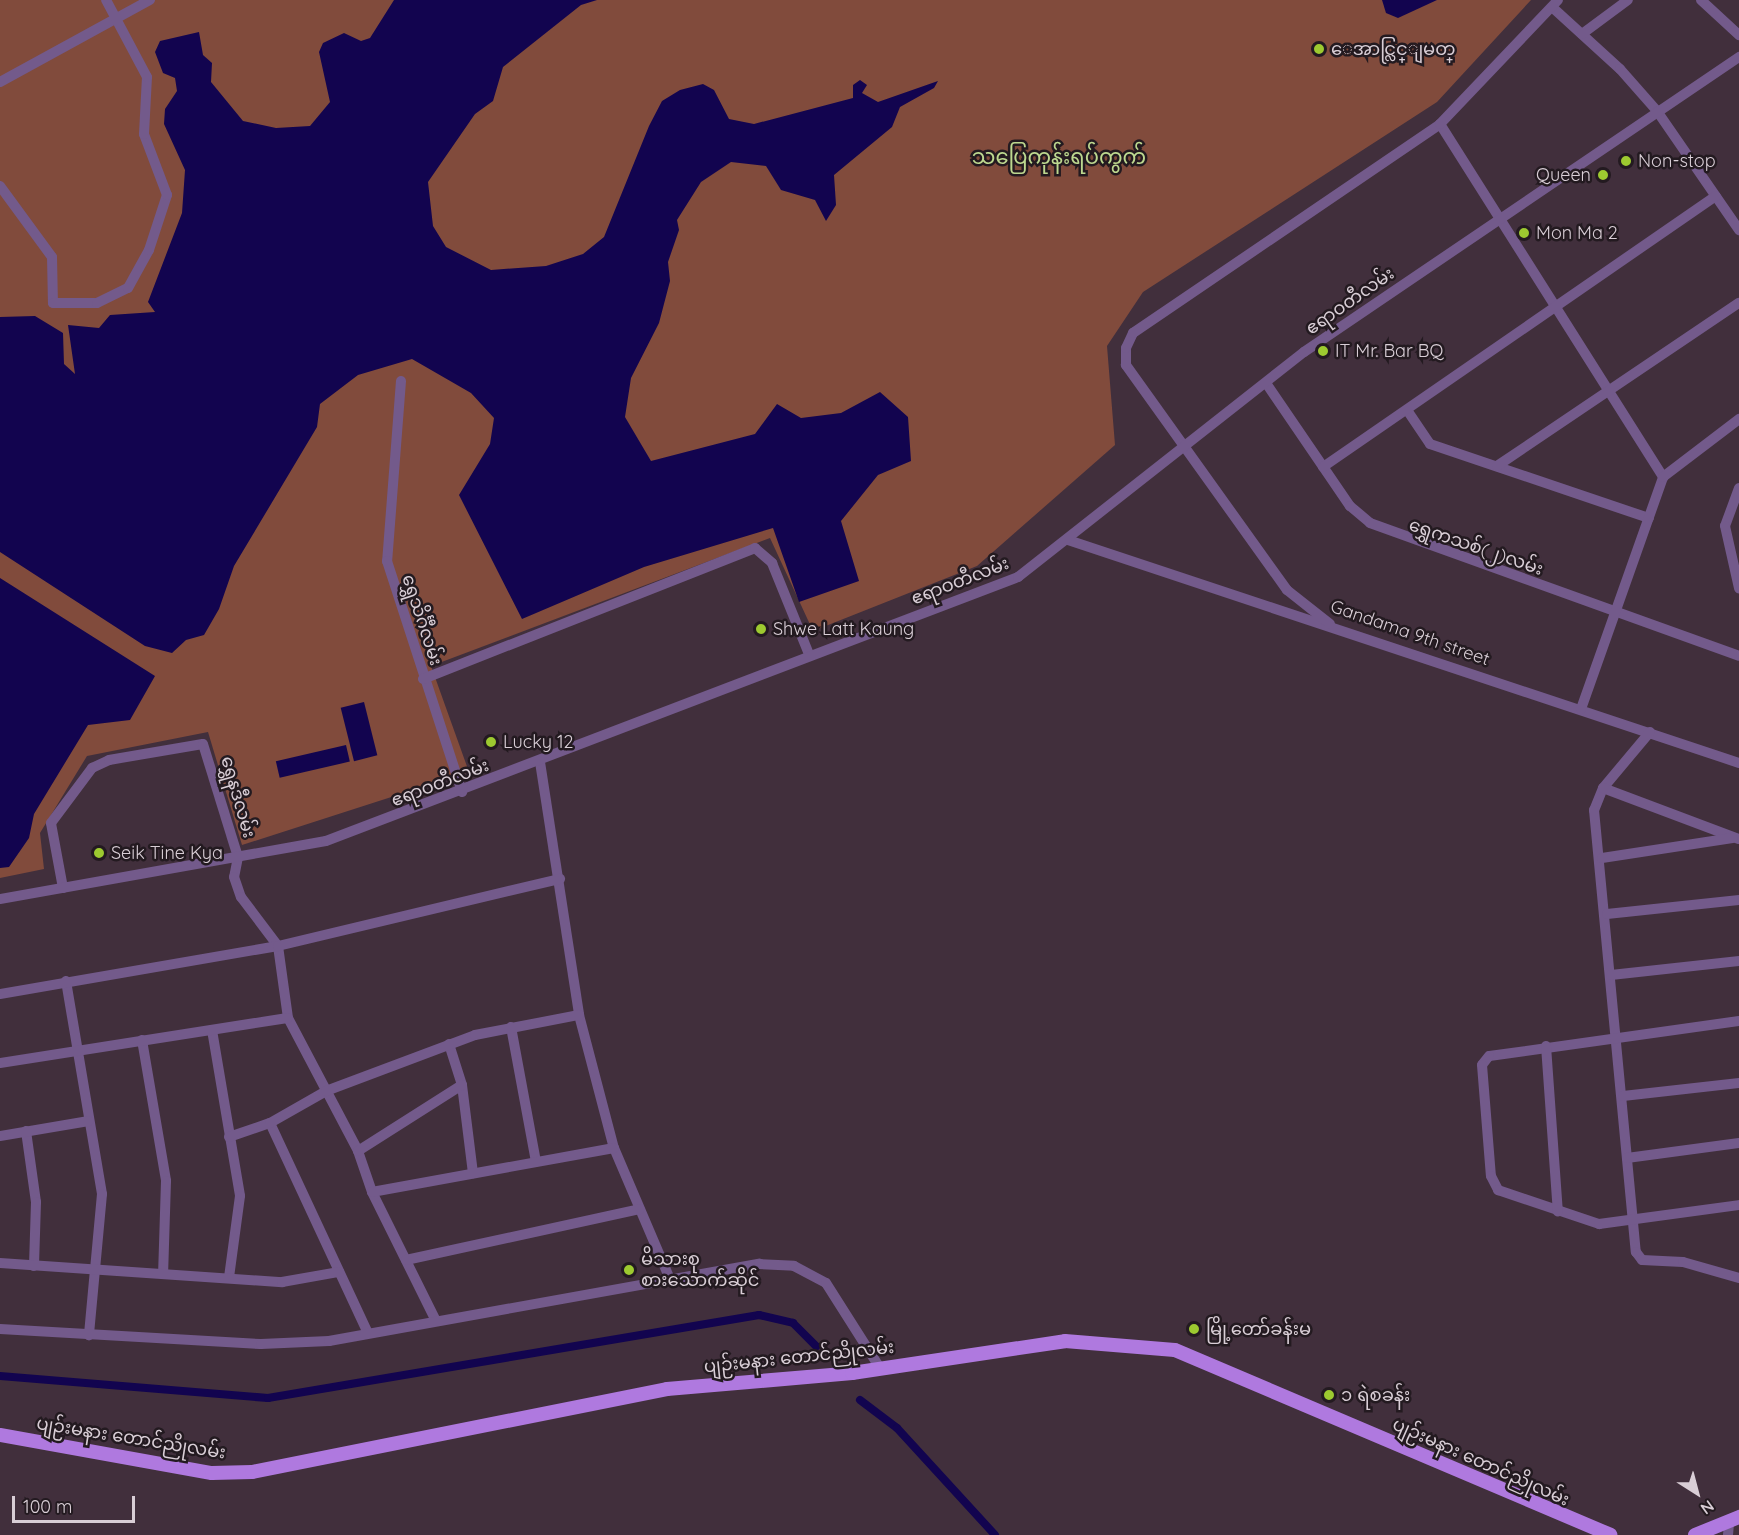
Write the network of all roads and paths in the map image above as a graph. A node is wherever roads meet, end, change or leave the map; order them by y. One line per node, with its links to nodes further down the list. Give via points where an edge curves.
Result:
1 (106, 0): 6 (street)
2 (150, 0): 6 (street)
3 (1628, 0): 7 (street)
4 (1701, 0): 8 (street)
5 (1555, 3): 7 (street); 12 (street)
6 (116, 19): 10 (street); 13 (street, via 147,77 144,134 167,195 149,250 128,288 97,303 52,303 52,257)
7 (1581, 34): 11 (street)
8 (1739, 35)
9 (1739, 57): 11 (street, ဧရာဝတီလမ်း)
10 (0, 82)
11 (1657, 111): 14 (street); 15 (street, ဧရာဝတီလမ်း)
12 (1440, 124): 15 (street); 24 (street, via 1133,333 1126,364)
13 (0, 186)
14 (1716, 196): 16 (street); 18 (street)
15 (1497, 217): 18 (street); 20 (street, ဧရာဝတီလမ်း)
16 (1739, 230)
17 (1739, 303): 21 (street)
18 (1558, 305): 21 (street); 22 (street)
19 (401, 381): 36 (street, ရွှေသိင်္ဂီလမ်း, via 387,561)
20 (1266, 383): 24 (street, ဧရာဝတီလမ်း); 26 (street, ရွှေကသစ်(၂)လမ်း)
21 (1609, 389): 25 (street); 27 (street)
22 (1407, 410): 25 (street, via 1430,444); 26 (street)
23 (1739, 419): 27 (street)
24 (1183, 449): 30 (street, ဧရာဝတီလမ်း); 33 (street, via 1287,590)
25 (1497, 466): 29 (street)
26 (1323, 467): 32 (street, ရွှေကသစ်(၂)လမ်း, via 1350,506 1393,536)
27 (1663, 477): 29 (street)
28 (1739, 488): 31 (street, via 1725,525)
29 (1649, 518): 32 (street)
30 (1068, 540): 33 (street, Gandama 9th street); 34 (street, ဧရာဝတီလမ်း, via 1001,586)
31 (1739, 588)
32 (1616, 612): 35 (street, ရွှေကသစ်(၂)လမ်း); 37 (street)
33 (1330, 624): 37 (street, Gandama 9th street)
34 (809, 654): 36 (street, via 772,563 755,549); 39 (street, ဧရာဝတီလမ်း)
35 (1739, 656)
36 (423, 679): 42 (street, ရွှေသိင်္ဂီလမ်း)
37 (1581, 709): 38 (street, Gandama 9th street)
38 (1650, 732): 40 (street, Gandama 9th street); 41 (street)
39 (540, 762): 42 (street, ဧရာဝတီလမ်း); 46 (street)
40 (1739, 764)
41 (1603, 788): 43 (street); 45 (street, via 1594,810)
42 (462, 792): 44 (street, ဧရာဝတီလမ်း, via 326,841)
43 (1737, 838): 45 (street)
44 (238, 857): 47 (street, ဧရာဝတီလမ်း); 47 (street, ရွှေနဒီလမ်း, via 206,747 197,743 92,768 51,823); 51 (street, ရွှေနဒီလမ်း, via 234,877 241,897)
45 (1602, 858): 50 (street)
46 (560, 879): 51 (street); 56 (street, via 560,918)
47 (63, 888): 48 (street, ဧရာဝတီလမ်း)
48 (0, 899)
49 (1739, 900): 50 (street)
50 (1606, 914): 53 (street)
51 (278, 946): 54 (street); 57 (street)
52 (1739, 961): 53 (street)
53 (1611, 975): 61 (street)
54 (66, 981): 55 (street); 65 (street)
55 (0, 994)
56 (579, 1015): 59 (street); 77 (street)
57 (288, 1018): 60 (street); 69 (street)
58 (1739, 1021): 61 (street)
59 (511, 1027): 63 (street); 80 (street)
60 (212, 1030): 62 (street); 75 (street)
61 (1618, 1036): 64 (street); 70 (street)
62 (142, 1040): 65 (street); 92 (street, via 166,1181)
63 (449, 1044): 68 (street); 69 (street)
64 (1546, 1046): 85 (street); 85 (street, via 1489,1056 1482,1065 1493,1184)
65 (76, 1050): 66 (street); 71 (street)
66 (0, 1063)
67 (1739, 1083): 70 (street)
68 (462, 1085): 78 (street); 81 (street)
69 (326, 1091): 72 (street); 78 (street)
70 (1623, 1096): 79 (street)
71 (89, 1121): 73 (street); 90 (street, via 102,1194)
72 (270, 1122): 75 (street); 91 (street)
73 (26, 1131): 74 (street); 89 (street, via 36,1202)
74 (0, 1136)
75 (229, 1137): 93 (street, via 240,1196)
76 (1739, 1143): 79 (street)
77 (614, 1148): 80 (street); 84 (street)
78 (358, 1151): 82 (street)
79 (1627, 1158): 86 (street)
80 (536, 1162): 81 (street)
81 (473, 1173): 82 (street)
82 (372, 1192): 87 (street)
83 (1739, 1204): 86 (street)
84 (640, 1209): 87 (street); 94 (street)
85 (1558, 1212): 86 (street, via 1599,1224)
86 (1633, 1219): 95 (street, via 1636,1252 1642,1260 1683,1262)
87 (406, 1260): 96 (street)
88 (0, 1263): 89 (street)
89 (34, 1266): 90 (street)
90 (95, 1270): 92 (street); 99 (street)
91 (339, 1272): 93 (street, via 282,1282); 98 (street)
92 (163, 1274): 93 (street)
93 (229, 1277)
94 (669, 1277): 96 (street); 100 (street, via 759,1264 794,1266 826,1283)
95 (1739, 1278)
96 (436, 1321): 98 (street)
97 (0, 1329): 99 (street)
98 (368, 1334): 99 (street, via 261,1344)
99 (89, 1335)
100 (880, 1368): 101 (main road, ပျဉ်းမနား တောင်ညိုလမ်း, via 667,1389 252,1472 212,1473); 103 (main road, ပျဉ်းမနား တောင်ညိုလမ်း, via 1065,1341 1175,1350)
101 (0, 1435)
102 (1732, 1525): 104 (main road)
103 (1610, 1535)
104 (1695, 1535)

